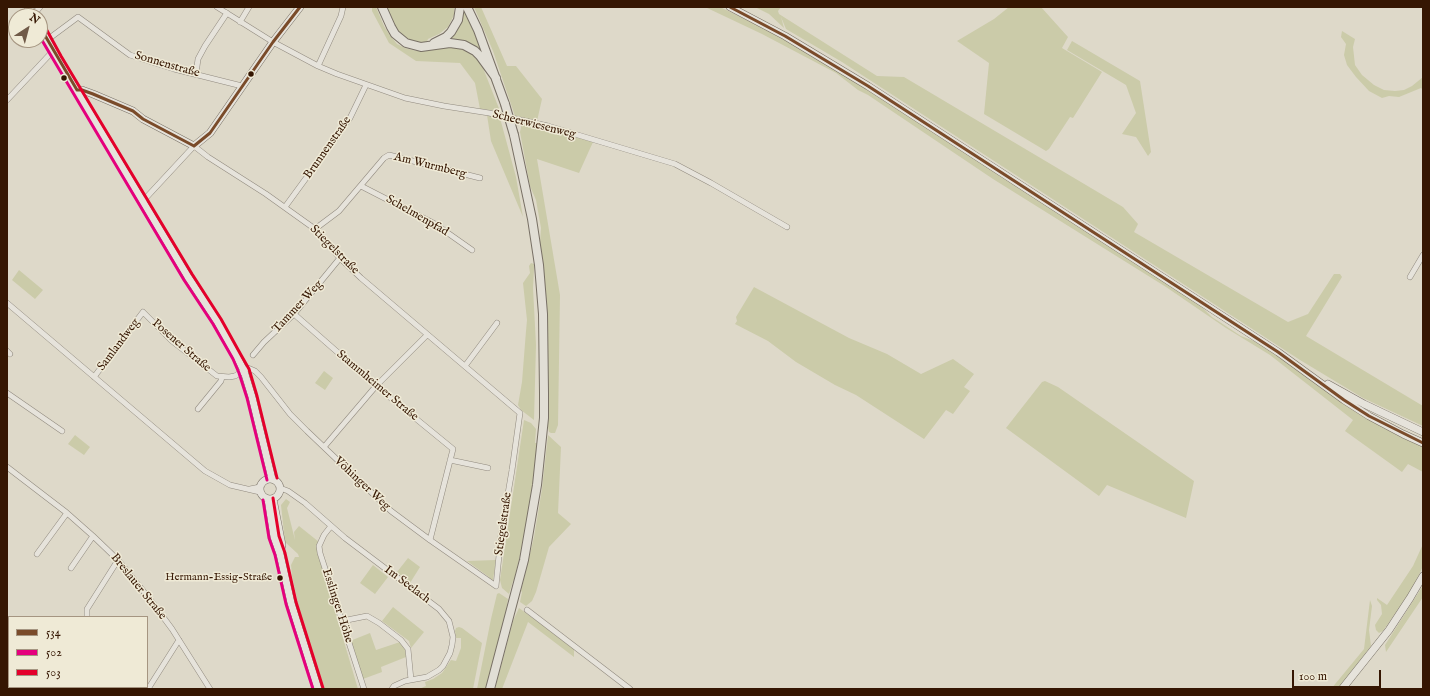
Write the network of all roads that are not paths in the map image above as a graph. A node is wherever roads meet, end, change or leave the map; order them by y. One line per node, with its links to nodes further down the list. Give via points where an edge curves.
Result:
1 (217, 7): 9 (street, Scheerwiesenweg)
2 (249, 7): 10 (street)
3 (300, 7): 12 (main road)
4 (343, 7): 16 (street)
5 (382, 7): 14 (main road, via 391,27 401,39 411,45)
6 (460, 7): 14 (main road, via 458,20 451,32)
7 (467, 7): 18 (main road)
8 (730, 7): 41 (main road, via 785,36 868,86)
9 (227, 13): 10 (street, Scheerwiesenweg); 17 (street, via 198,59)
10 (240, 22): 12 (street, Scheerwiesenweg)
11 (48, 39): 17 (street, Sonnenstraße, via 78,17 130,55)
12 (273, 42): 16 (street, Scheerwiesenweg); 20 (main road)
13 (48, 43): 15 (main road)
14 (427, 46): 18 (main road, via 457,43 470,48 480,56)
15 (53, 51): 21 (main road); 22 (street)
16 (318, 66): 19 (street, Scheerwiesenweg)
17 (196, 74): 20 (street, Sonnenstraße)
18 (496, 78): 78 (main road, bridge, via 514,135 532,219 543,314 544,418 530,529)
19 (366, 85): 27 (street, Brunnenstraße, via 350,118); 28 (street, Scheerwiesenweg, via 405,98 548,126 675,164)
20 (242, 86): 23 (main road, via 210,133)
21 (77, 90): 23 (main road, via 93,94 133,112); 26 (main road)
22 (7, 100)
23 (194, 146): 26 (street); 27 (street, Stiegelstraße)
24 (480, 178): 25 (street, Am Wurmberg, via 389,155)
25 (361, 186): 29 (street, Am Wurmberg, via 339,211); 30 (street, Schelmenpfad, via 435,224)
26 (143, 200): 42 (main road, via 217,321)
27 (285, 207): 29 (street, Stiegelstraße)
28 (788, 227)
29 (314, 229): 32 (street, Stiegelstraße)
30 (472, 250)
31 (1423, 255): 33 (street)
32 (340, 258): 36 (street, Tammer Weg); 38 (street, Stiegelstraße)
33 (1410, 277)
34 (7, 303): 43 (street)
35 (143, 312): 43 (street, Samlandweg); 44 (street, Posener Straße, via 172,341 216,376)
36 (294, 314): 39 (street, Tammer Weg); 45 (street, Stammheimer Straße)
37 (497, 323): 40 (street)
38 (427, 336): 40 (street, Stiegelstraße); 45 (street)
39 (253, 355)
40 (465, 366): 67 (street, Stiegelstraße, via 520,414 501,535)
41 (1302, 369): 49 (main road, via 1364,404); 50 (main road, via 1370,416)
42 (244, 371): 44 (street, Posener Straße, via 235,376); 51 (street, Vöhinger Weg, via 248,368 255,371 290,414); 55 (main road, via 260,425)
43 (94, 377): 57 (street, via 205,472 230,484)
44 (222, 377): 47 (street)
45 (376, 386): 51 (street); 52 (street, Stammheimer Straße, via 453,449)
46 (7, 392): 48 (street)
47 (198, 409)
48 (62, 431)
49 (1423, 432)
50 (1423, 443)
51 (324, 447): 62 (street, Vöhinger Weg, via 391,511)
52 (450, 460): 54 (street); 62 (street, Stammheimer Straße)
53 (7, 467): 59 (street, Breslauer Straße)
54 (488, 468)
55 (270, 479): 56 (main road, via 279,483); 57 (main road, via 262,482)
56 (280, 488): 58 (main road, via 278,496); 60 (street, Im Seelach, via 293,494)
57 (260, 489): 58 (main road, via 263,496)
58 (270, 499): 75 (main road, via 274,537 291,603)
59 (67, 513): 61 (street, Breslauer Straße); 63 (street)
60 (331, 526): 70 (street, Esslinger Höhe, via 319,546); 72 (street, Im Seelach, via 439,609 449,621 453,637 447,660 439,670 427,677)
61 (94, 536): 64 (street, Breslauer Straße); 65 (street)
62 (430, 540): 67 (street, Vöhinger Weg)
63 (37, 554)
64 (118, 560): 69 (street, via 87,609); 71 (street, Breslauer Straße)
65 (71, 568)
66 (1423, 576): 80 (main road, via 1389,630)
67 (496, 586)
68 (527, 610): 79 (street)
69 (87, 616)
70 (342, 621): 72 (street, via 367,616 401,640 408,649); 76 (street, Esslinger Höhe)
71 (179, 640): 73 (street); 74 (street, Breslauer Straße)
72 (411, 680): 77 (street, Im Seelach)
73 (148, 689)
74 (210, 689)
75 (318, 689)
76 (364, 689)
77 (392, 689)
78 (490, 689)
79 (630, 689)
80 (1342, 689)

